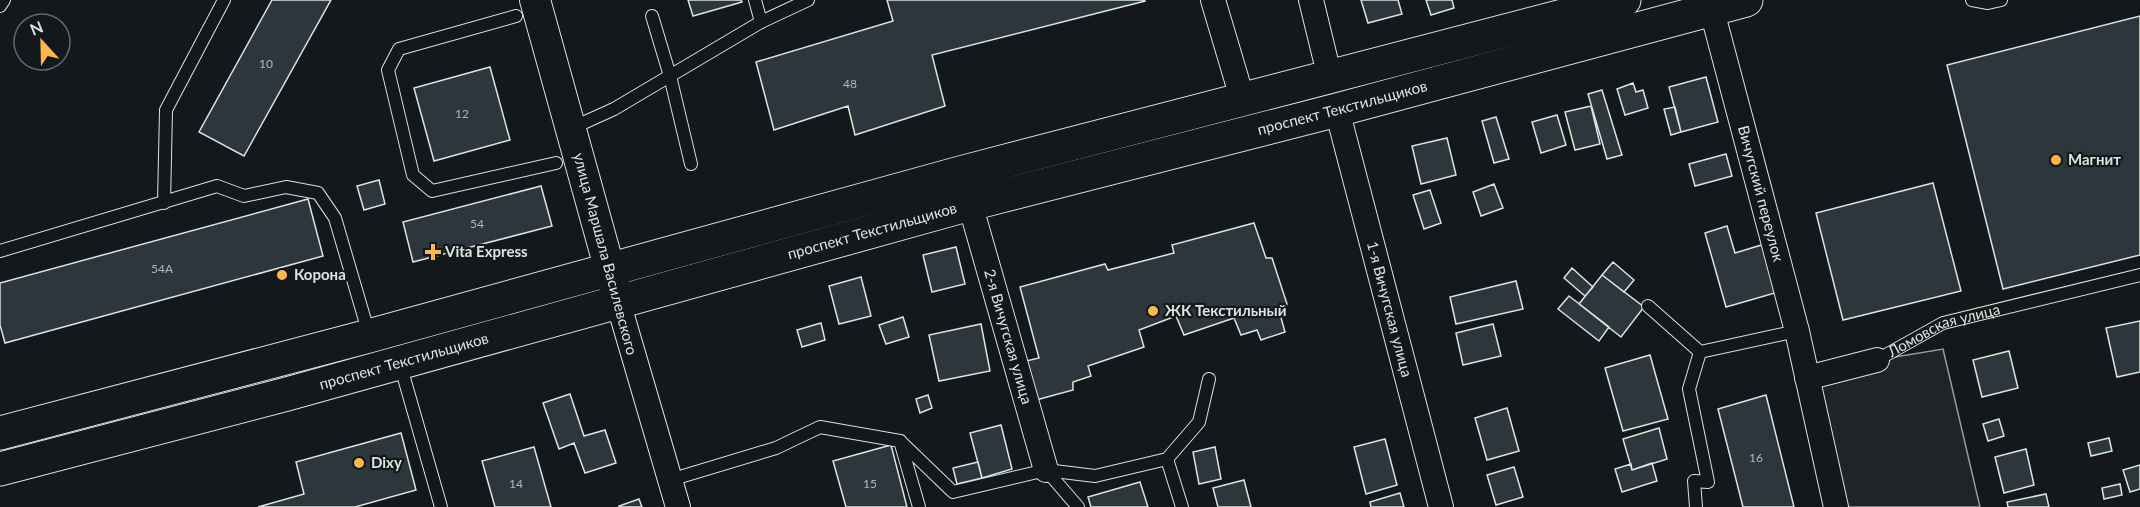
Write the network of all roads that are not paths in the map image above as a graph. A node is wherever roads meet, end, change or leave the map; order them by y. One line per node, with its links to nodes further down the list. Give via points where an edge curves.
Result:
1 (4, 0): 11 (lane)
2 (224, 0): 23 (lane, via 166,110)
3 (755, 0): 15 (lane)
4 (808, 0): 15 (lane)
5 (1213, 0): 18 (street)
6 (1311, 0): 17 (street)
7 (1624, 0): 17 (main road)
8 (1746, 0): 13 (main road, проспект Текстильщиков)
9 (1972, 0): 10 (lane)
10 (2001, 0)
11 (0, 6)
12 (525, 8): 20 (street, улица Маршала Василевского); 21 (lane, via 399,49 388,70 413,176 432,191)
13 (1712, 11): 19 (main road, проспект Текстильщиков); 30 (street, Вичугский переулок)
14 (652, 16): 16 (lane)
15 (761, 22): 16 (lane)
16 (670, 76): 20 (lane, via 614,109); 22 (lane)
17 (1330, 78): 18 (main road); 19 (street)
18 (1243, 101): 26 (main road, via 960,173)
19 (1337, 110): 24 (main road, проспект Текстильщиков); 48 (street, 1-я Вичугская улица)
20 (571, 128): 26 (street, улица Маршала Василевского)
21 (556, 163)
22 (691, 164)
23 (164, 203): 25 (lane); 31 (lane, via 217,186 244,196 286,187 318,193 335,218)
24 (970, 204): 28 (main road, проспект Текстильщиков); 41 (street, 2-я Вичугская улица)
25 (0, 251)
26 (609, 270): 28 (street, улица Маршала Василевского); 31 (main road)
27 (2140, 275): 33 (lane, Ломовская улица, via 1943,323)
28 (618, 302): 34 (main road, проспект Текстильщиков); 42 (street, улица Маршала Василевского)
29 (1648, 306): 32 (lane)
30 (1797, 331): 32 (lane); 35 (street, Вичугский переулок)
31 (369, 336): 37 (main road)
32 (1700, 352): 49 (lane, via 1689,388 1708,482 1694,481)
33 (1877, 360): 35 (street, Ломовская улица)
34 (400, 362): 40 (main road, проспект Текстильщиков); 43 (lane)
35 (1807, 378): 50 (street)
36 (1209, 379): 39 (lane, via 1199,422)
37 (0, 433)
38 (900, 441): 41 (lane, via 953,492); 42 (lane, via 820,427 776,448); 45 (lane)
39 (1167, 459): 41 (lane, via 1095,476); 47 (lane)
40 (0, 469)
41 (1046, 470): 46 (lane)
42 (670, 480): 44 (street, улица Маршала Василевского)
43 (441, 507)
44 (678, 507)
45 (919, 507)
46 (1078, 507)
47 (1182, 507)
48 (1441, 507)
49 (1696, 507)
50 (1836, 507)

